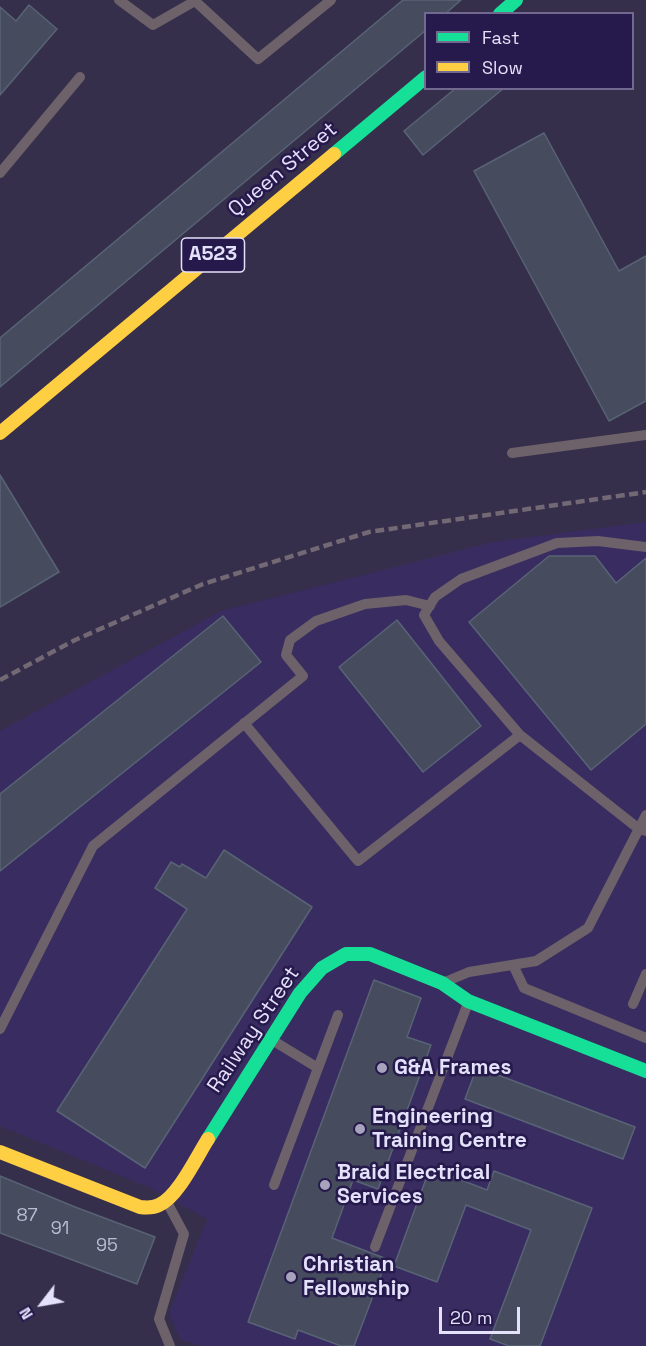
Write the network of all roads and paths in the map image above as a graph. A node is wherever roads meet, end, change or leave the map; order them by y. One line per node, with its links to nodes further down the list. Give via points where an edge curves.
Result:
1 (119, 0): 4 (lane, via 153,25)
2 (331, 0): 4 (lane, via 258,59)
3 (516, 0): 5 (street)
4 (195, 1)
5 (502, 12)
6 (80, 76): 8 (lane)
7 (424, 79): 9 (street, Queen Street / A523)
8 (0, 173)
9 (0, 433)
10 (646, 435): 11 (lane)
11 (512, 453)
12 (646, 548): 13 (lane, via 598,541 557,543 461,579 435,597)
13 (430, 606): 14 (lane, via 406,600 365,604 316,621 290,640 286,655 303,676); 15 (lane, via 424,615 439,641)
14 (244, 723): 15 (lane, via 358,861); 24 (lane, via 93,846)
15 (520, 735): 17 (lane)
16 (646, 815): 17 (lane)
17 (643, 830): 18 (lane, via 588,928 536,961)
18 (513, 965): 20 (lane, via 469,972); 25 (lane, via 524,988)
19 (646, 974): 22 (lane)
20 (442, 983): 21 (street, Railway Street); 26 (street, Railway Street, via 370,954 346,954 322,968)
21 (468, 1002): 28 (street, Railway Street); 32 (lane)
22 (633, 1004)
23 (338, 1015): 27 (lane)
24 (0, 1029)
25 (646, 1038)
26 (270, 1039): 27 (lane); 31 (street, Railway Street)
27 (318, 1068): 30 (lane)
28 (646, 1071)
29 (0, 1152): 31 (street, via 140,1207 153,1208)
30 (274, 1185)
31 (166, 1202): 33 (lane, via 184,1234 159,1319)
32 (375, 1247)
33 (170, 1346)

